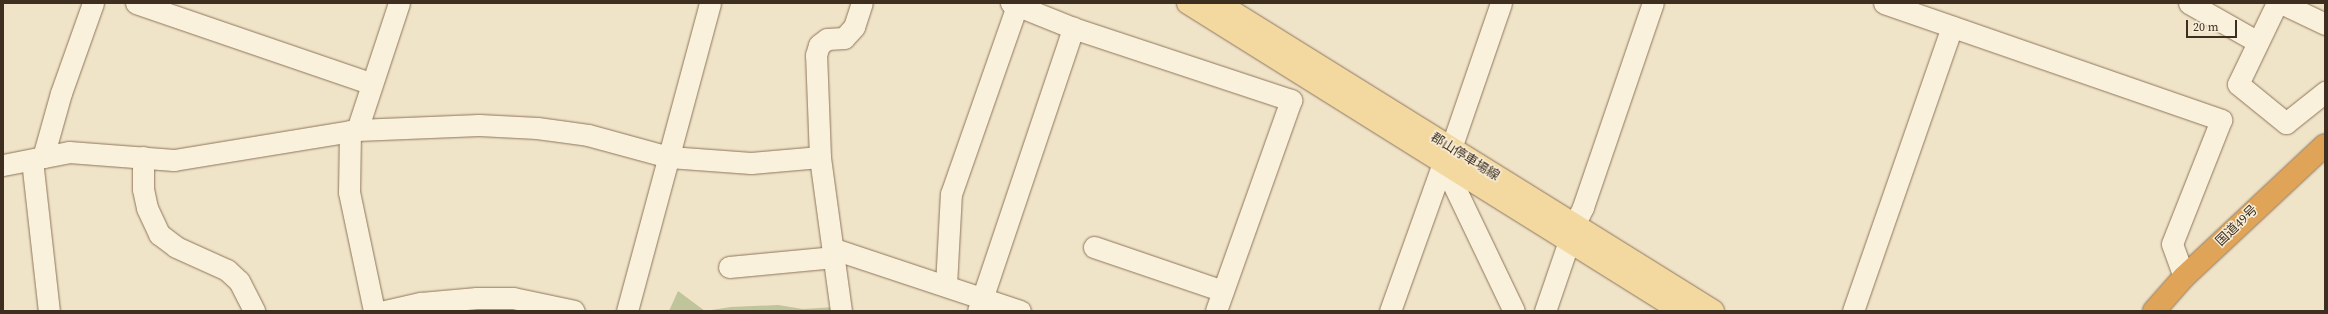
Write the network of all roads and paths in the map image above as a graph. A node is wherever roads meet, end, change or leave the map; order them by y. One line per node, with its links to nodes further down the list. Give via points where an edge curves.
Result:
1 (93, 3): 27 (street)
2 (136, 3): 19 (street)
3 (399, 3): 19 (street)
4 (710, 3): 25 (street)
5 (862, 3): 26 (street, via 854,27 844,38 827,39 818,45 816,55)
6 (1188, 3): 23 (main road, 郡山停車場線)
7 (1218, 3): 23 (main road, 郡山停車場線)
8 (1501, 3): 23 (street)
9 (1653, 3): 29 (street)
10 (1884, 3): 16 (street)
11 (2189, 3): 18 (street)
12 (2277, 3): 18 (street)
13 (2281, 3): 15 (street)
14 (1015, 4): 17 (street); 34 (street, via 951,194)
15 (2325, 24)
16 (1952, 27): 33 (street, via 2221,120 2172,244); 51 (street)
17 (1073, 28): 35 (street, via 1291,100); 36 (street)
18 (2258, 42): 20 (street, via 2238,84 2286,124)
19 (370, 83): 21 (street)
20 (2325, 92)
21 (353, 130): 24 (street, via 174,160); 25 (street, via 479,125 537,128 588,135); 39 (street, via 349,192)
22 (2325, 145): 33 (highway, 国道49号)
23 (1447, 155): 29 (main road, 郡山停車場線); 46 (street); 47 (street)
24 (143, 157): 27 (street, via 70,152); 38 (street, via 146,202 159,234 176,247 227,270 239,281)
25 (669, 157): 26 (street, via 751,163); 42 (street)
26 (820, 157): 31 (street)
27 (37, 159): 28 (street); 37 (street)
28 (3, 166)
29 (1572, 233): 48 (street); 49 (main road, 郡山停車場線); 50 (main road, 郡山停車場線)
30 (1094, 247): 35 (street)
31 (835, 253): 32 (street); 34 (street); 43 (street)
32 (730, 267)
33 (2184, 277): 52 (highway, 国道49号)
34 (946, 284): 36 (street)
35 (1223, 291): 45 (street)
36 (980, 304): 44 (street)
37 (49, 311)
38 (254, 311)
39 (374, 311)
40 (385, 311): 41 (street, via 421,303 513,298)
41 (574, 311)
42 (627, 311)
43 (841, 311)
44 (1020, 311)
45 (1216, 311)
46 (1390, 311)
47 (1514, 311)
48 (1545, 311)
49 (1682, 311)
50 (1713, 311)
51 (1853, 311)
52 (2154, 311)

